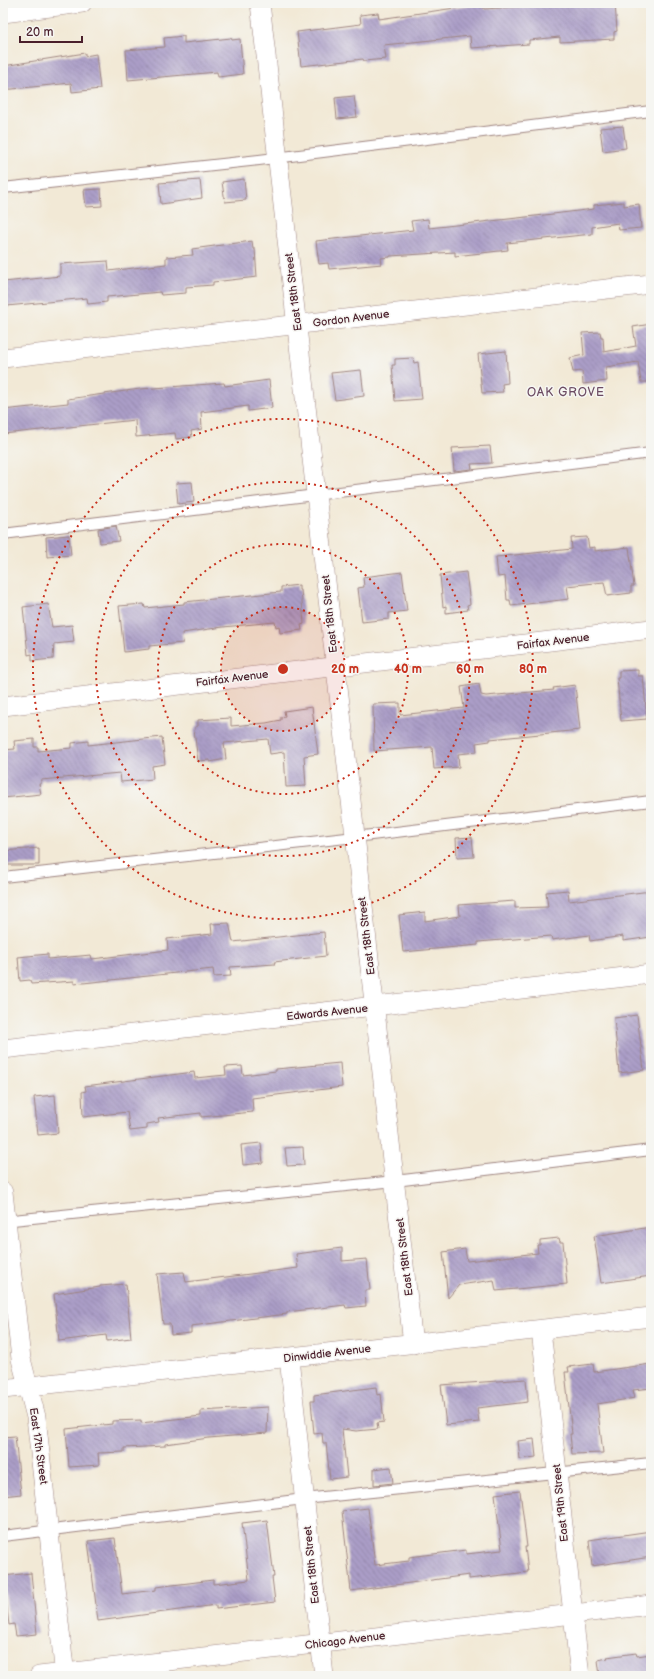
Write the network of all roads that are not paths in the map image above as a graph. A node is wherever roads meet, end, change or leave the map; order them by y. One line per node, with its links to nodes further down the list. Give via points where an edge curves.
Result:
1 (82, 3): 3 (street)
2 (260, 3): 5 (street, East 18th Street)
3 (3, 13)
4 (651, 111): 5 (lane)
5 (278, 157): 6 (lane); 8 (street, East 18th Street)
6 (3, 188)
7 (651, 284): 8 (street, Gordon Avenue)
8 (297, 324): 9 (street, Gordon Avenue); 11 (street, East 18th Street)
9 (3, 358)
10 (651, 453): 11 (lane)
11 (316, 495): 12 (lane); 14 (street, East 18th Street)
12 (3, 534)
13 (651, 629): 14 (street, Fairfax Avenue)
14 (335, 666): 15 (street, Fairfax Avenue); 17 (street, East 18th Street)
15 (3, 706)
16 (651, 801): 17 (lane)
17 (355, 837): 18 (lane); 20 (street, East 18th Street)
18 (3, 877)
19 (651, 974): 20 (street, Edwards Avenue)
20 (375, 1007): 21 (street, Edwards Avenue); 23 (street, East 18th Street)
21 (3, 1049)
22 (651, 1150): 23 (lane)
23 (395, 1181): 25 (lane); 28 (street, East 18th Street)
24 (3, 1192): 25 (street, East 17th Street)
25 (5, 1221): 30 (street, East 17th Street, via 21,1359)
26 (651, 1317): 27 (street, Dinwiddie Avenue)
27 (541, 1330): 28 (street, Dinwiddie Avenue); 33 (street, East 19th Street)
28 (413, 1344): 29 (street, Dinwiddie Avenue)
29 (289, 1358): 30 (street, Dinwiddie Avenue); 34 (street, East 18th Street)
30 (29, 1386): 31 (street, Dinwiddie Avenue); 35 (street, East 17th Street, via 36,1417)
31 (3, 1389)
32 (651, 1463): 33 (lane)
33 (557, 1474): 34 (lane); 38 (street, East 19th Street)
34 (304, 1499): 35 (lane); 39 (street, East 18th Street)
35 (49, 1531): 36 (lane); 40 (street, East 17th Street)
36 (3, 1536)
37 (651, 1605): 38 (street, Chicago Avenue)
38 (572, 1613): 39 (street, Chicago Avenue); 43 (street, East 19th Street)
39 (320, 1643): 40 (street, Chicago Avenue); 42 (street, East 18th Street)
40 (65, 1675): 41 (street, Chicago Avenue)
41 (39, 1676)
42 (324, 1676)
43 (580, 1676)

